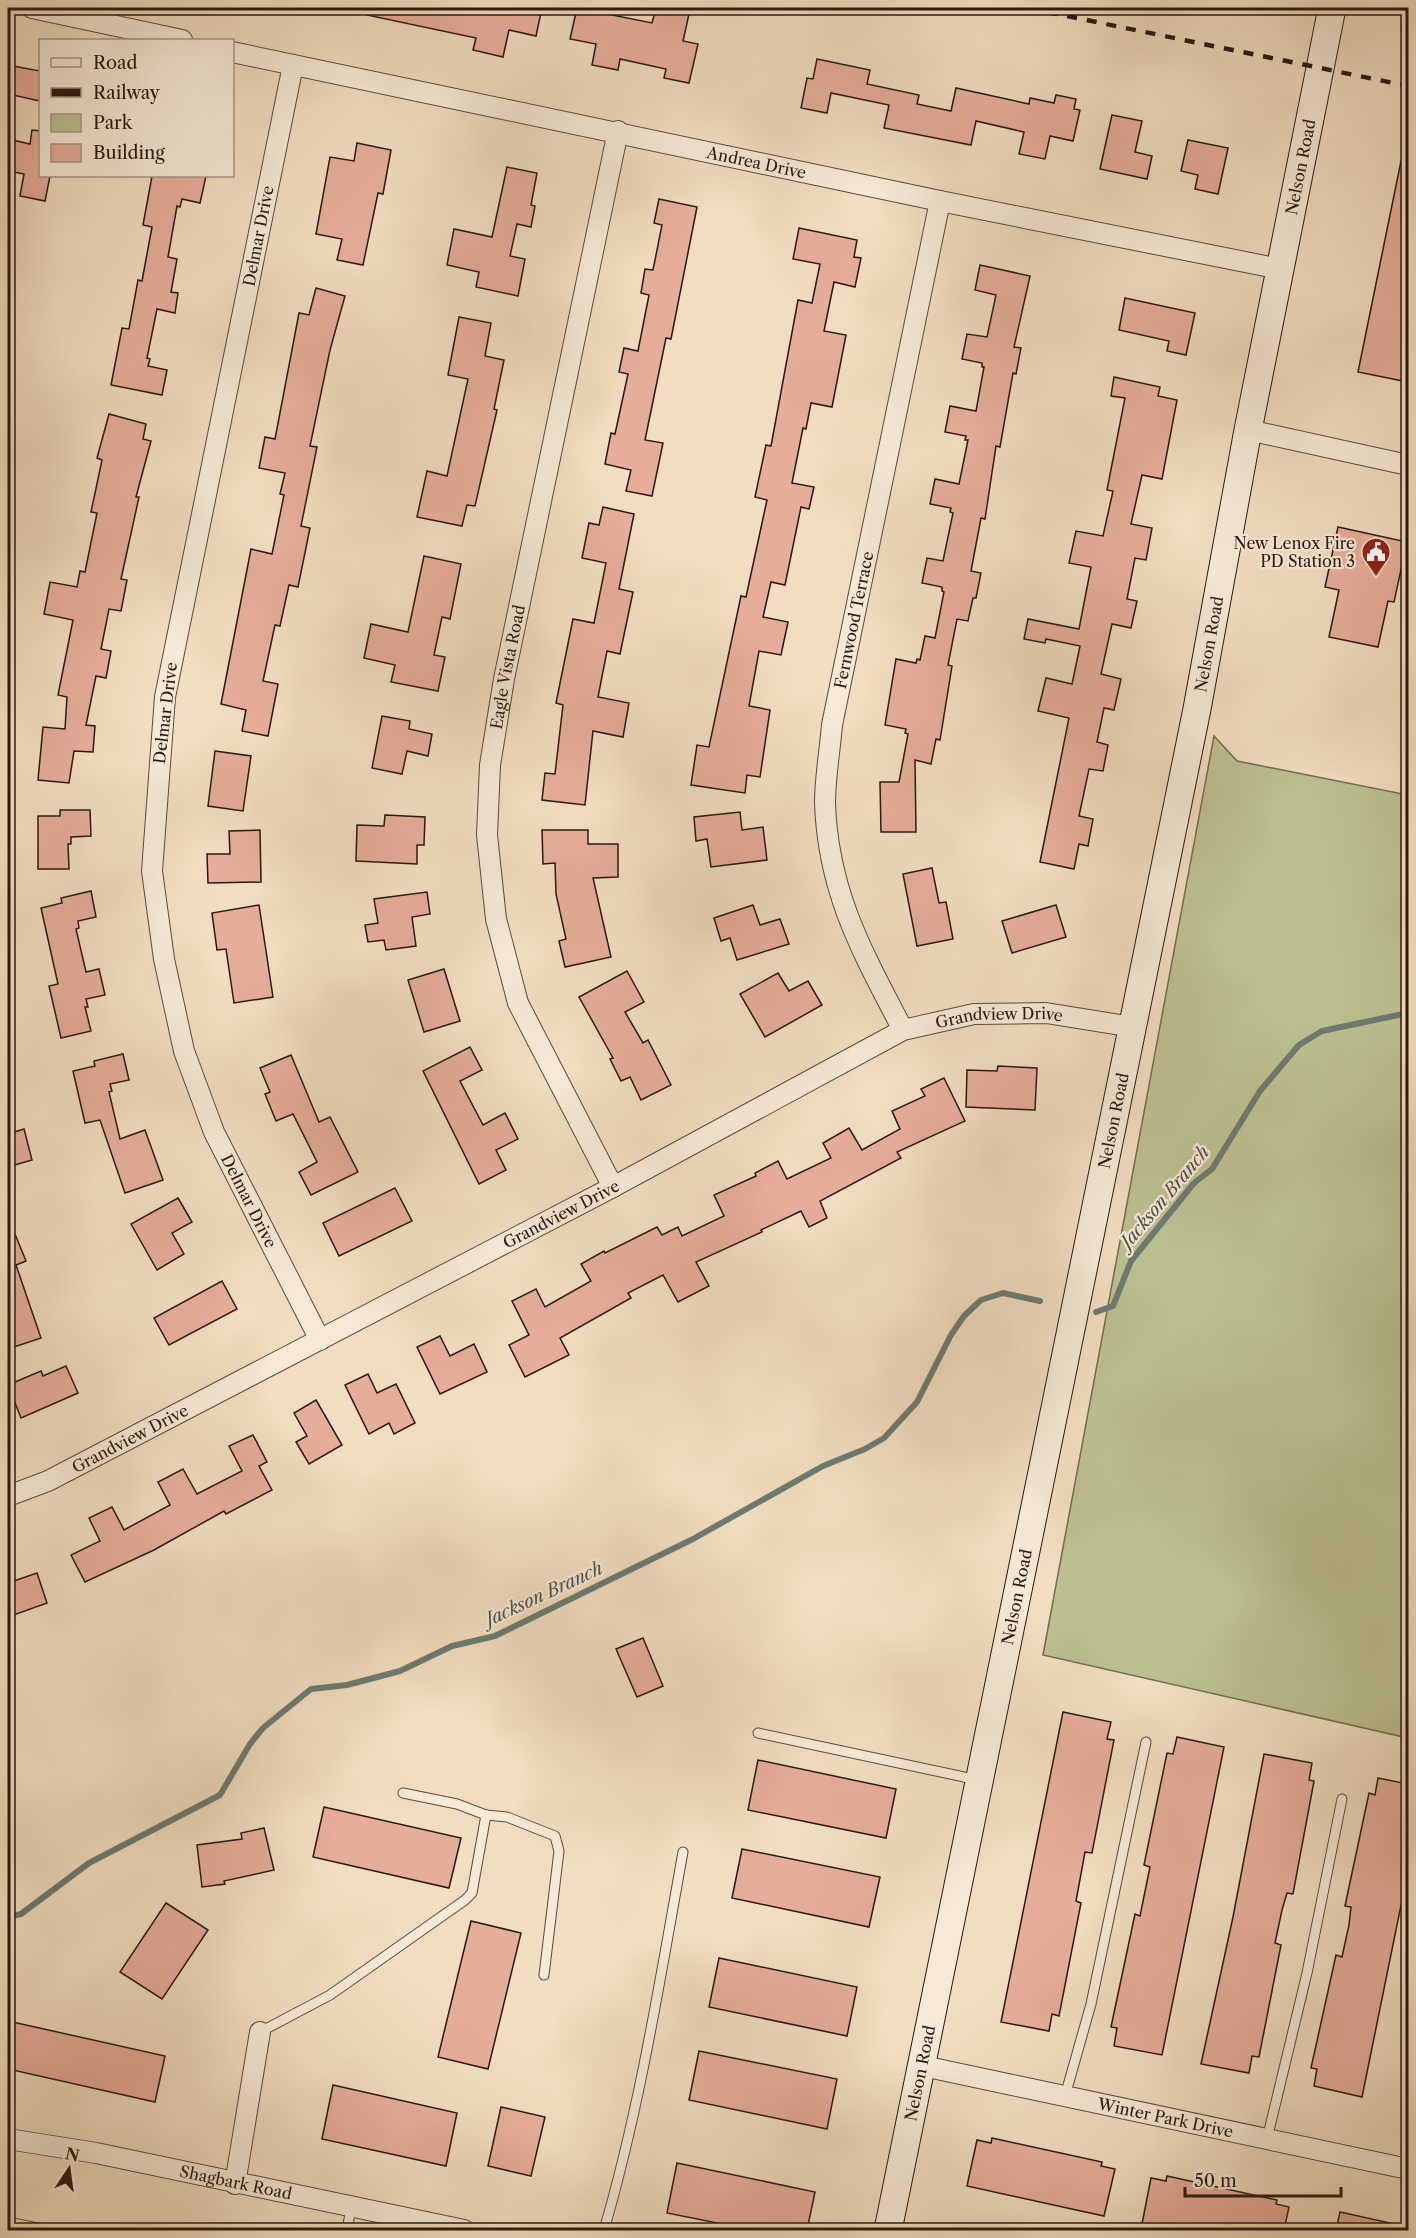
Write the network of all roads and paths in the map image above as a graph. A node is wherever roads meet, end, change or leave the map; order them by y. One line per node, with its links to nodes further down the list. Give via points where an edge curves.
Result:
1 (32, 8): 3 (street)
2 (1332, 8): 8 (street, Nelson Road)
3 (177, 39)
4 (234, 52): 5 (street, Andrea Drive)
5 (293, 65): 6 (street, Andrea Drive); 14 (street, Delmar Drive, via 165,697 152,871 164,959 184,1051 214,1132)
6 (618, 131): 7 (street, Andrea Drive); 13 (street, Eagle Vista Road, via 504,679 490,765 487,835 496,919 518,1003)
7 (940, 201): 8 (street, Andrea Drive); 12 (street, Fernwood Terrace, via 832,725 825,802 832,866 848,922)
8 (1280, 269): 9 (street, Nelson Road)
9 (1248, 430): 10 (street); 11 (street, Nelson Road, via 1197,710)
10 (1408, 465)
11 (1132, 1027): 12 (street, Grandview Drive, via 1046,1013 995,1013); 18 (street, Nelson Road)
12 (903, 1030): 13 (street, Grandview Drive)
13 (613, 1187): 14 (street, Grandview Drive)
14 (320, 1340): 15 (street, Grandview Drive, via 48,1481)
15 (8, 1496)
16 (758, 1733): 18 (lane)
17 (1146, 1742): 26 (lane, via 1091,2004)
18 (980, 1780): 25 (street, Nelson Road)
19 (403, 1793): 21 (lane, via 457,1804)
20 (1342, 1799): 28 (lane, via 1307,1973)
21 (486, 1815): 23 (lane, via 507,1817 555,1836 559,1851); 24 (lane, via 472,1893 465,1900 330,1995)
22 (683, 1852): 36 (lane, via 648,2047 620,2177)
23 (544, 1975)
24 (260, 2032): 30 (street)
25 (923, 2066): 26 (street, Winter Park Drive); 37 (street, Nelson Road)
26 (1065, 2096): 28 (street, Winter Park Drive)
27 (8, 2139): 30 (street, Shagbark Road, via 96,2153)
28 (1267, 2139): 29 (street, Winter Park Drive)
29 (1408, 2169)
30 (235, 2184): 31 (street, Shagbark Road)
31 (351, 2208): 34 (lane); 35 (street, Shagbark Road)
32 (8, 2222): 33 (lane)
33 (48, 2230)
34 (346, 2230)
35 (464, 2230)
36 (604, 2230)
37 (888, 2230)

